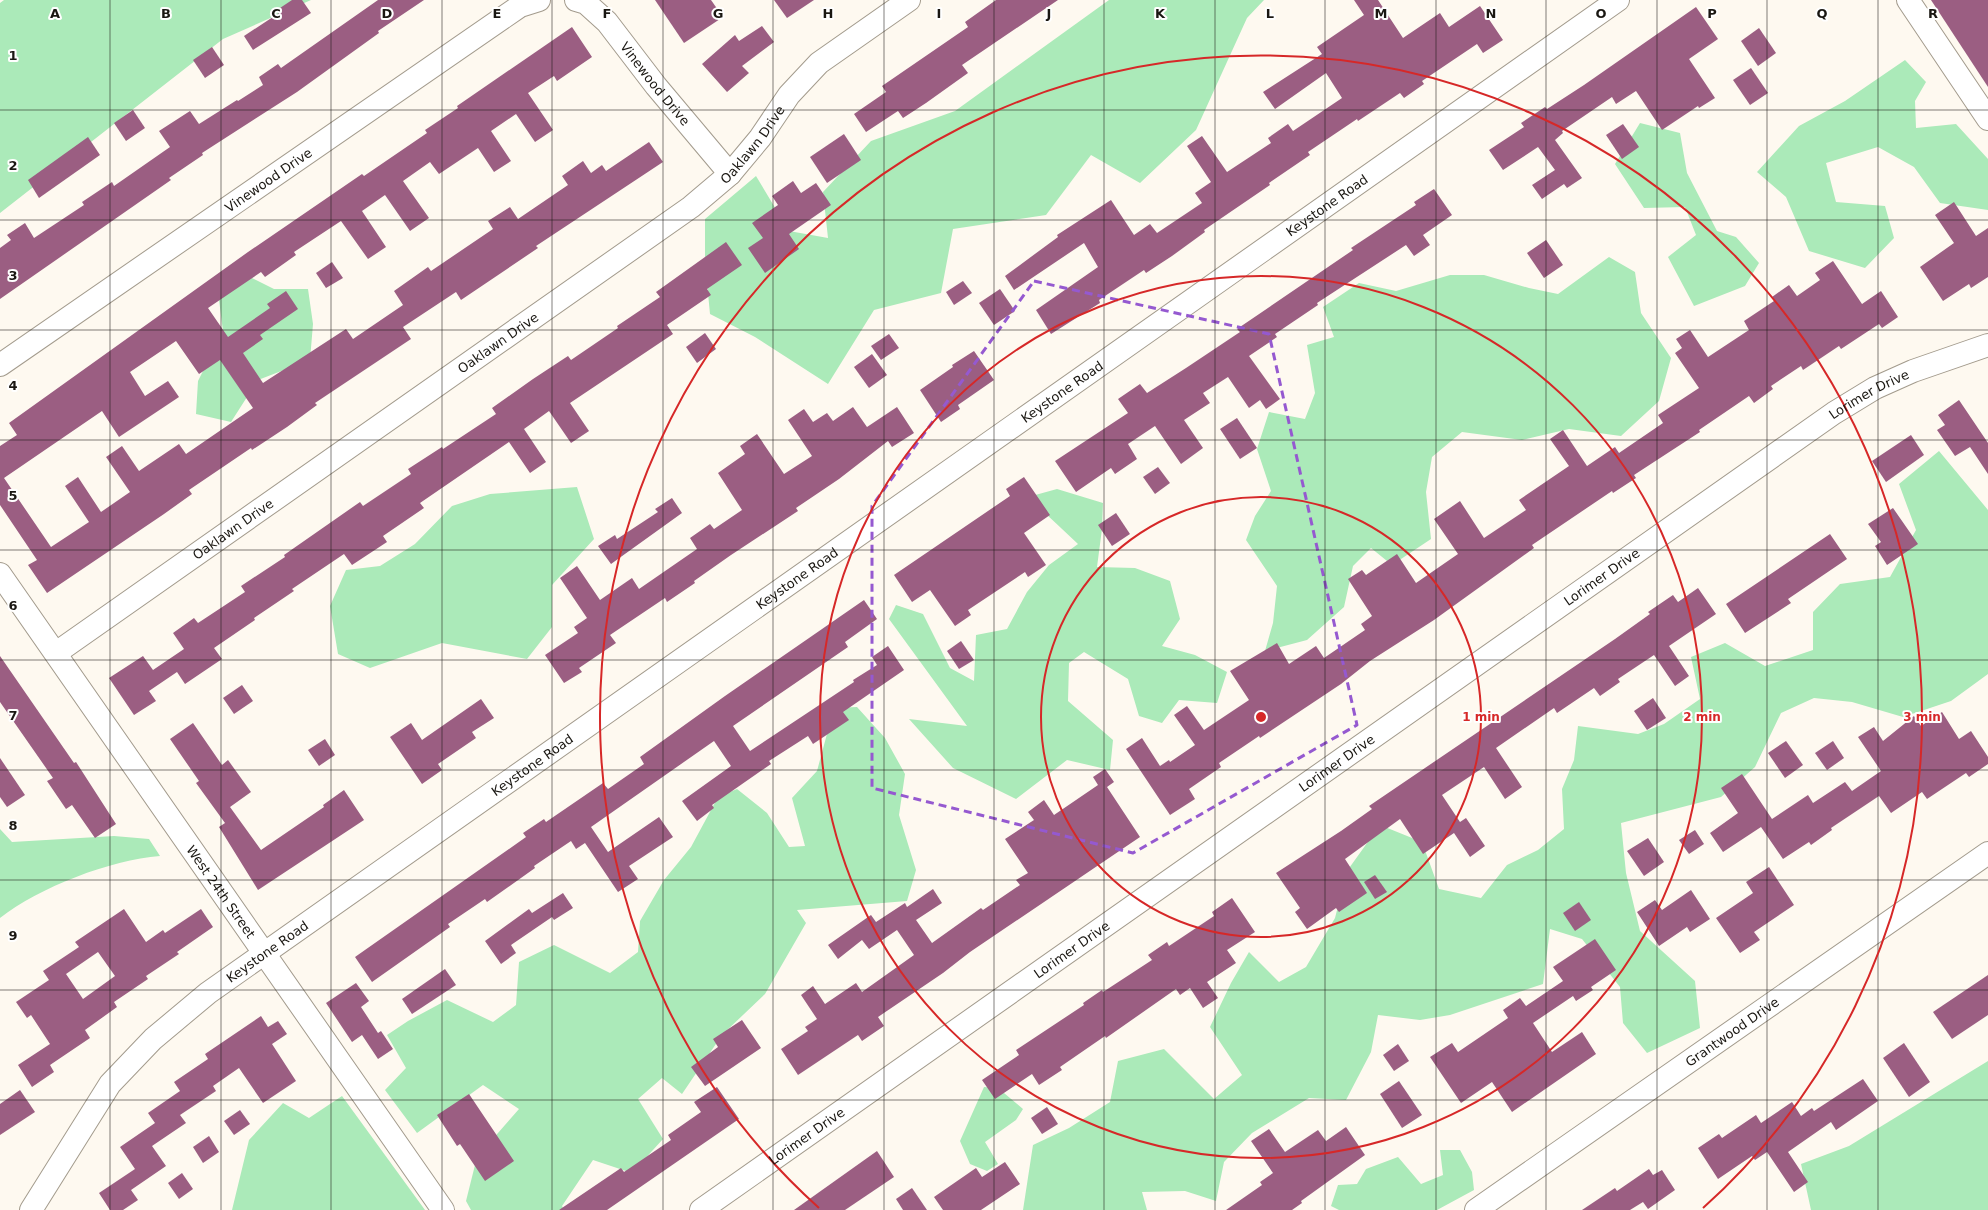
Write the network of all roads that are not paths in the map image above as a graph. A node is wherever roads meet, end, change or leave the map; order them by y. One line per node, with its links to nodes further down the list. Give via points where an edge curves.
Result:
1 (538, 0): 9 (street, Vinewood Drive, via 520,6)
2 (576, 0): 7 (street, Vinewood Drive, via 586,3 608,22 661,92)
3 (909, 0): 7 (street, Oaklawn Drive, via 819,63 789,95 760,138)
4 (1618, 0): 13 (street, Keystone Road)
5 (1908, 0): 6 (street)
6 (1988, 119)
7 (730, 174): 11 (street, Oaklawn Drive, via 691,207)
8 (1988, 345): 17 (street, Lorimer Drive, via 1913,371 1875,388 1834,413)
9 (0, 365)
10 (0, 574): 11 (street, West 24th Street)
11 (56, 653): 13 (street, West 24th Street)
12 (1988, 853): 14 (street, Grantwood Drive)
13 (264, 954): 15 (street, Keystone Road, via 208,993 152,1039 110,1084); 16 (street, West 24th Street)
14 (1487, 1207)
15 (31, 1210)
16 (443, 1210)
17 (701, 1210)

